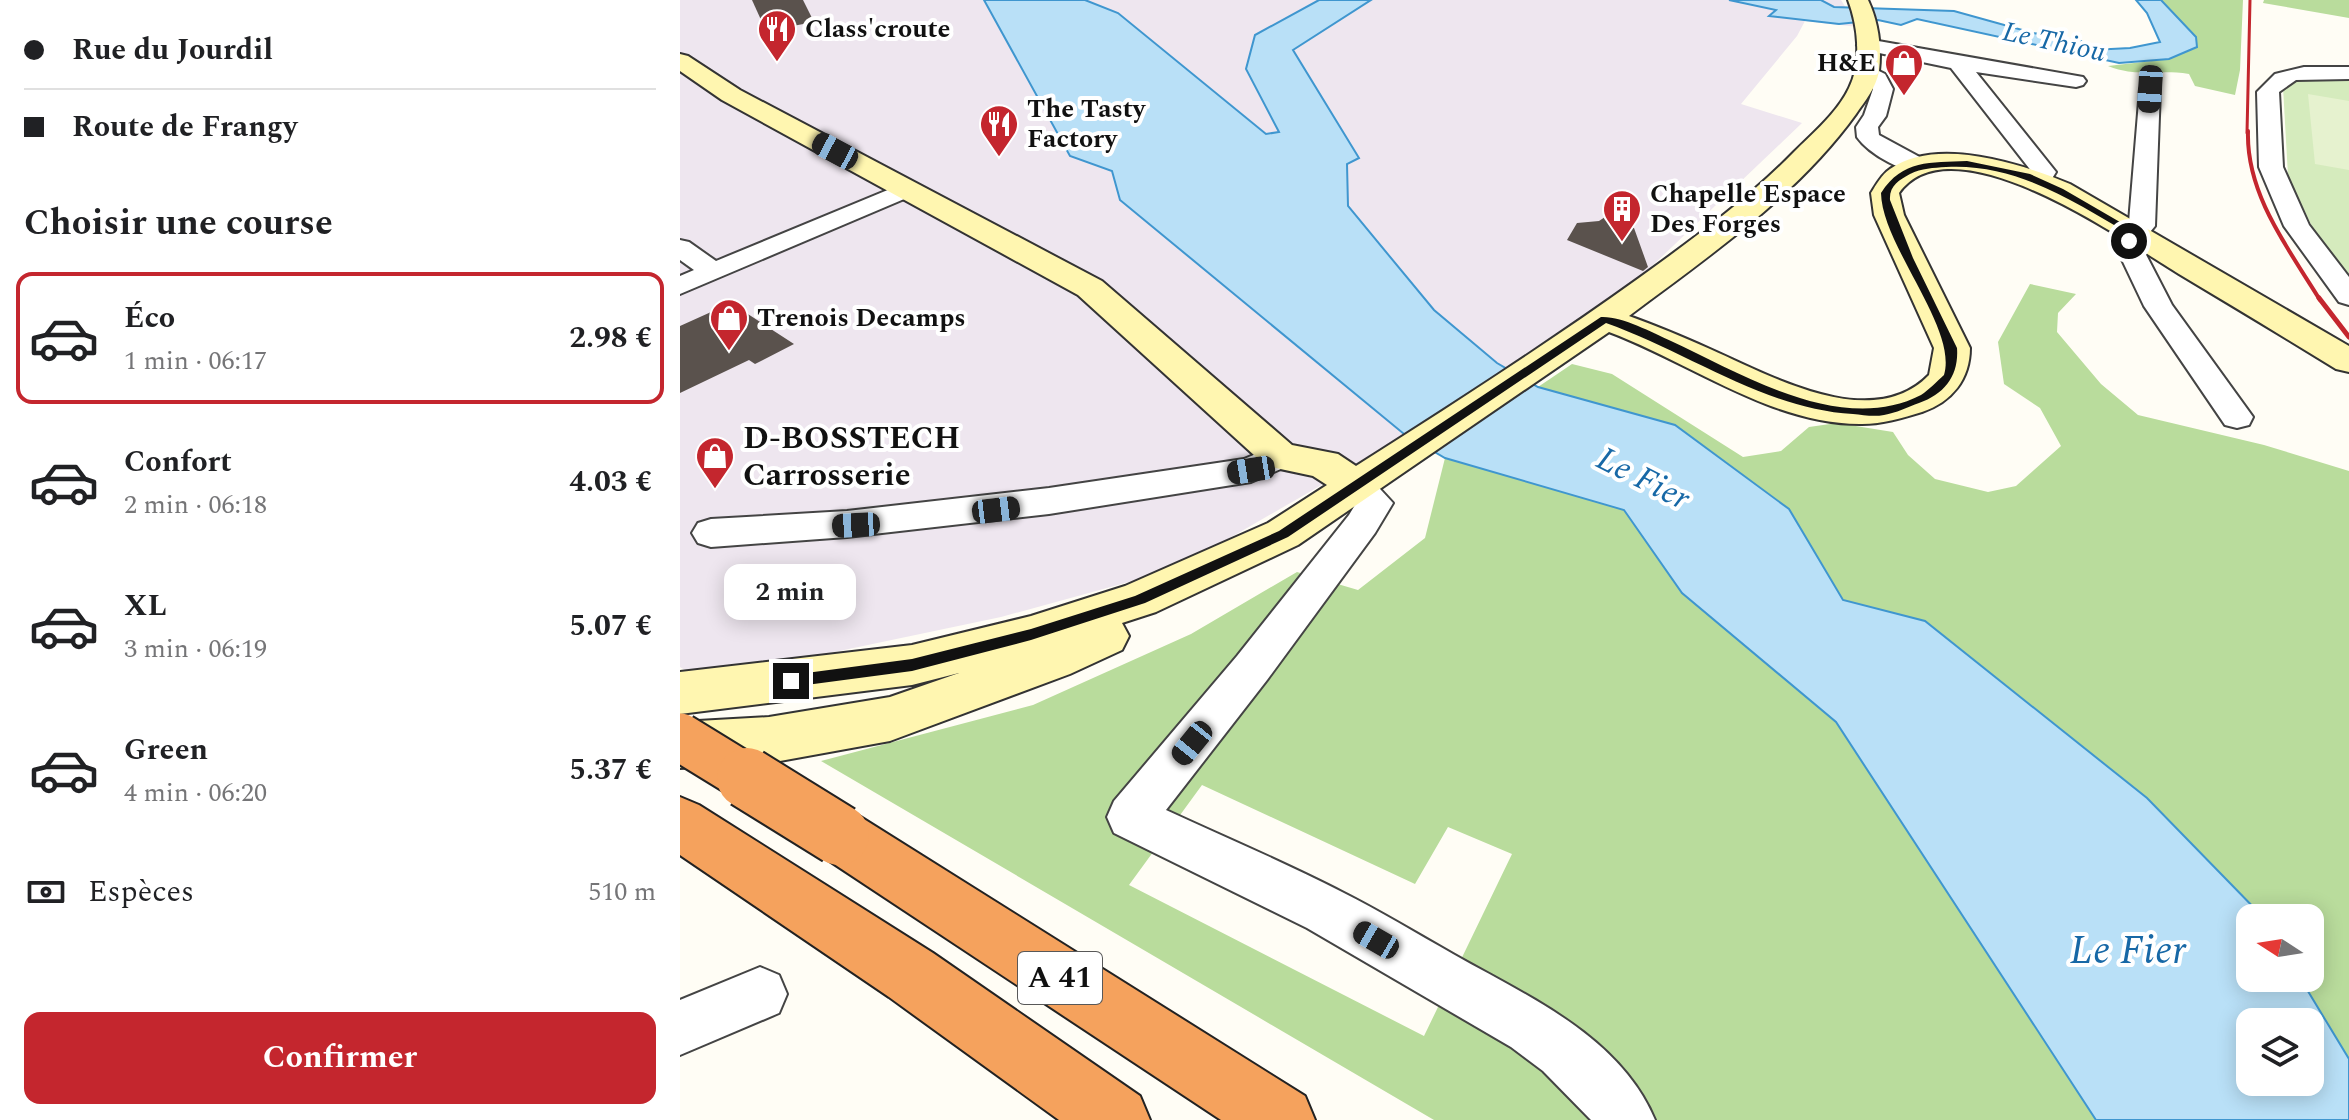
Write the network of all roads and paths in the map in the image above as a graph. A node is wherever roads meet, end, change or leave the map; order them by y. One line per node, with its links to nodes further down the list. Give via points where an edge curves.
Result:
1 (1863, 35): 3 (street); 7 (street)
2 (680, 61): 10 (street, via 731,95)
3 (1958, 63): 5 (street); 9 (street, via 2044,172)
4 (2349, 73): 15 (street, via 2284,77 2268,92 2271,167 2297,226)
5 (2076, 81)
6 (2150, 89): 11 (street, via 2142,226)
7 (1862, 110): 8 (street, via 1868,137 1879,146); 16 (street, via 1834,126 1763,198)
8 (1933, 164): 9 (street, via 1999,168); 17 (street, via 1895,179 1885,200 1952,348 1949,376 1940,387 1891,410 1849,412 1796,402)
9 (2039, 180): 11 (street)
10 (907, 189): 13 (street); 21 (street, via 1090,288)
11 (2135, 233): 19 (street); 20 (street, via 2128,245 2158,306)
12 (680, 248): 13 (street)
13 (713, 271): 14 (street)
14 (680, 286)
15 (2349, 296)
16 (1605, 319): 17 (street); 18 (street)
17 (1686, 351): 18 (street, via 1636,344)
18 (1548, 359): 22 (street)
19 (2347, 359)
20 (2237, 417)
21 (1280, 456): 22 (street, via 1324,464); 23 (street); 24 (street, via 1251,470 1022,506 856,525)
22 (1357, 486): 23 (street); 33 (street, via 1375,503 1362,524 1131,817 1325,910 1530,1028 1602,1087)
23 (1297, 525): 25 (street, via 1140,599 1031,635 912,665); 27 (street, via 1237,568 1159,612 1053,660 890,719 769,740)
24 (711, 533)
25 (680, 693)
26 (680, 737): 32 (highway, A 41, bridge)
27 (680, 745)
28 (698, 834): 31 (highway, A 41)
29 (760, 994): 30 (street)
30 (680, 1028)
31 (1116, 1120)
32 (1281, 1120)
33 (1626, 1120)

